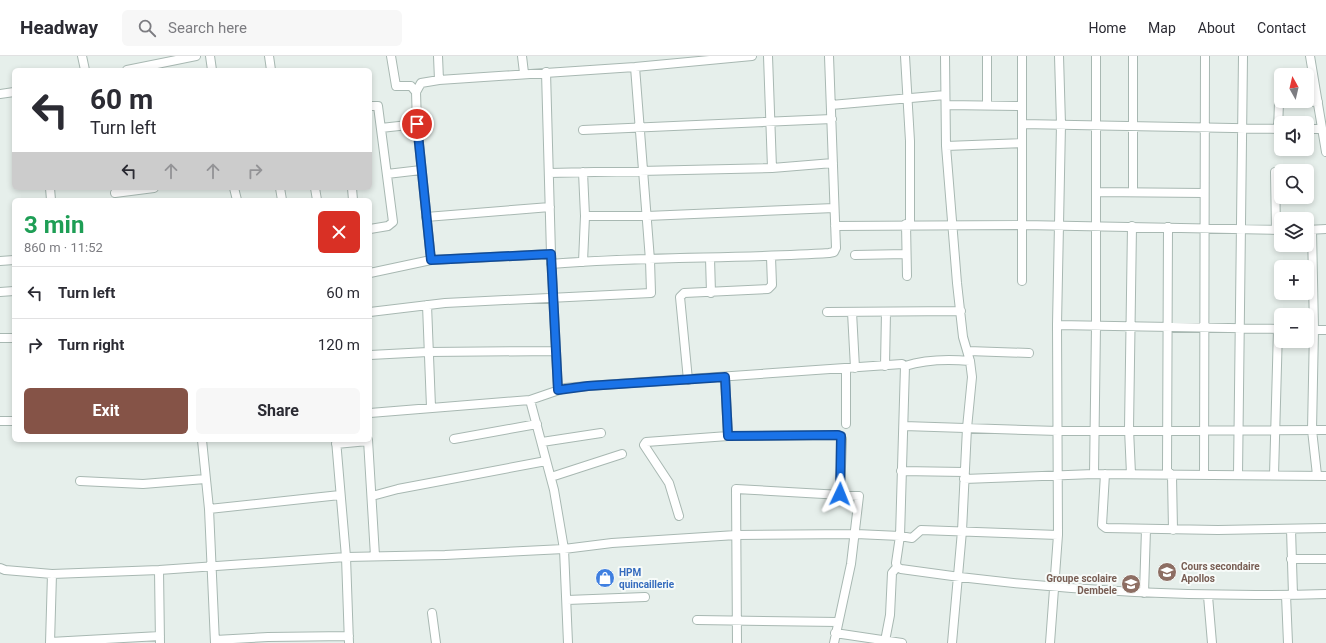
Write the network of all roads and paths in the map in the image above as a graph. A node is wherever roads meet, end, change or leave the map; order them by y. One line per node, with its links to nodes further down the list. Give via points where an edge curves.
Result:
1 (82, 56): 23 (street)
2 (196, 56): 24 (street)
3 (210, 56): 25 (street)
4 (268, 56): 26 (street)
5 (390, 56): 31 (street, via 396,86 412,86)
6 (438, 56): 29 (street)
7 (522, 56): 28 (street)
8 (752, 56): 21 (street)
9 (768, 56): 44 (street)
10 (829, 56): 37 (street)
11 (905, 56): 34 (street)
12 (945, 56): 33 (street)
13 (987, 56): 39 (street)
14 (1022, 56): 41 (street)
15 (1059, 56): 47 (street)
16 (1096, 56): 48 (street)
17 (1134, 56): 49 (street)
18 (1205, 56): 52 (street)
19 (1243, 56): 54 (street)
20 (1310, 56): 36 (street)
21 (663, 60): 22 (street)
22 (634, 67): 27 (street); 51 (street)
23 (85, 68)
24 (137, 68)
25 (212, 68)
26 (271, 68)
27 (546, 72): 28 (street); 66 (street)
28 (524, 73): 29 (street)
29 (439, 80): 31 (street, via 421,83)
30 (12, 92): 32 (street)
31 (416, 92): 45 (street)
32 (0, 94)
33 (946, 95): 34 (street); 38 (street)
34 (907, 97): 37 (street); 78 (street, via 910,141)
35 (1314, 102): 36 (street)
36 (1318, 102): 42 (street)
37 (831, 105): 43 (street)
38 (946, 105): 39 (street); 59 (street)
39 (986, 105): 41 (street)
40 (372, 106): 50 (street, via 378,106)
41 (1022, 106): 46 (street)
42 (1323, 113): 53 (street)
43 (832, 119): 44 (street); 61 (street)
44 (770, 122): 51 (street); 62 (street)
45 (417, 124): 50 (street); 63 (street)
46 (1022, 124): 47 (street); 58 (street)
47 (1061, 124): 48 (street); 82 (street)
48 (1095, 125): 49 (street); 70 (street)
49 (1132, 126): 52 (street); 69 (street)
50 (381, 128): 67 (street)
51 (639, 128): 57 (street); 64 (street)
52 (1205, 128): 54 (street); 71 (street)
53 (1322, 128): 56 (street); 60 (street)
54 (1241, 129): 55 (street); 89 (street)
55 (1274, 129)
56 (1314, 129)
57 (583, 130)
58 (1022, 144): 59 (street); 80 (street)
59 (946, 146): 79 (street)
60 (1326, 152)
61 (832, 163): 62 (street); 74 (street)
62 (772, 168): 64 (street)
63 (421, 170): 67 (street); 77 (street)
64 (642, 170): 65 (street); 76 (street)
65 (583, 172): 66 (street); 75 (street)
66 (549, 173): 73 (street)
67 (387, 174): 87 (street, via 392,222 388,226)
68 (141, 190): 72 (street)
69 (1133, 191): 70 (street); 71 (street)
70 (1096, 192): 83 (street)
71 (1204, 193): 86 (street)
72 (115, 194)
73 (550, 207): 77 (street); 93 (street)
74 (834, 208): 76 (street); 81 (street)
75 (585, 216): 76 (street); 102 (street)
76 (647, 216): 100 (street)
77 (426, 217): 99 (street)
78 (908, 224): 79 (street); 81 (street); 94 (street)
79 (952, 225): 80 (street); 113 (street)
80 (1024, 225): 82 (street); 106 (street)
81 (835, 226): 96 (street, via 834,252)
82 (1059, 226): 83 (street); 118 (street)
83 (1096, 226): 84 (street); 119 (street)
84 (1132, 226): 85 (street); 120 (street)
85 (1168, 227): 86 (street); 121 (street)
86 (1204, 228): 89 (street); 122 (street)
87 (372, 229)
88 (1326, 229): 91 (street)
89 (1240, 230): 90 (street); 123 (street)
90 (1274, 230)
91 (1314, 230)
92 (1309, 252): 112 (street)
93 (551, 254): 99 (street); 103 (street)
94 (906, 254): 95 (street); 105 (street)
95 (855, 255)
96 (771, 257): 97 (street); 109 (street, via 770,288)
97 (710, 258): 100 (street); 109 (street)
98 (12, 260): 101 (street)
99 (431, 260): 104 (street)
100 (650, 260): 102 (street); 110 (street, via 650,294)
101 (0, 261)
102 (584, 262): 103 (street)
103 (551, 264): 110 (street)
104 (372, 273)
105 (907, 276)
106 (1022, 281)
107 (12, 291): 108 (street)
108 (0, 292)
109 (711, 294): 142 (street, via 684,293 680,297)
110 (553, 298): 111 (street); 131 (street)
111 (426, 305): 114 (street); 133 (street)
112 (1310, 308)
113 (961, 311): 117 (street); 132 (street, via 963,337)
114 (372, 312)
115 (827, 312): 116 (street)
116 (852, 312): 117 (street); 139 (street)
117 (886, 312): 137 (street)
118 (1057, 325): 119 (street); 158 (street)
119 (1096, 326): 120 (street); 153 (street)
120 (1131, 327): 121 (street); 154 (street)
121 (1167, 328): 122 (street); 155 (street)
122 (1203, 328): 123 (street); 156 (street)
123 (1240, 329): 124 (street); 157 (street)
124 (1274, 329)
125 (1314, 329): 126 (street)
126 (1326, 330)
127 (0, 338): 128 (street)
128 (12, 338)
129 (1278, 348): 159 (street)
130 (1310, 348): 160 (street)
131 (556, 351): 133 (street); 143 (street)
132 (968, 351): 134 (street); 136 (street)
133 (428, 352): 135 (street); 145 (street)
134 (1029, 353)
135 (372, 355)
136 (970, 361): 138 (street, via 934,360); 152 (street, via 972,392)
137 (885, 366): 138 (street); 139 (street)
138 (905, 366): 151 (street)
139 (855, 368): 140 (street)
140 (846, 369): 141 (street); 150 (street)
141 (725, 377): 142 (street); 163 (street)
142 (688, 380): 143 (street)
143 (558, 390): 144 (street)
144 (530, 400): 145 (street); 149 (street)
145 (431, 407): 146 (street)
146 (372, 413)
147 (0, 421): 148 (street)
148 (12, 421)
149 (537, 424): 164 (street); 168 (street)
150 (846, 424)
151 (904, 426): 152 (street); 171 (street)
152 (967, 428): 158 (street); 179 (street)
153 (1095, 429): 154 (street); 158 (street); 172 (street)
154 (1129, 429): 155 (street); 174 (street)
155 (1166, 429): 156 (street); 181 (street, via 1167,470)
156 (1203, 429): 157 (street); 175 (street)
157 (1238, 429): 159 (street); 176 (street)
158 (1058, 430): 180 (street)
159 (1274, 430): 160 (street); 177 (street)
160 (1312, 430): 161 (street); 178 (street)
161 (1326, 430)
162 (601, 433): 168 (street)
163 (728, 436): 186 (street, via 838,435 842,439); 190 (street, via 644,443 670,483)
164 (454, 439)
165 (202, 442): 184 (street)
166 (336, 442): 187 (street)
167 (368, 442): 188 (street)
168 (542, 442): 170 (street)
169 (622, 454): 183 (street)
170 (546, 461): 183 (street); 188 (street)
171 (901, 471): 179 (street); 199 (street)
172 (1094, 474): 173 (street); 180 (street)
173 (1105, 474): 174 (street); 192 (street, via 1104,527)
174 (1131, 474): 181 (street)
175 (1204, 475): 176 (street); 181 (street)
176 (1238, 475): 177 (street)
177 (1274, 475): 178 (street)
178 (1316, 475): 182 (street)
179 (964, 476): 180 (street); 195 (street)
180 (1057, 476): 198 (street)
181 (1172, 476): 194 (street)
182 (1326, 476)
183 (551, 477): 200 (street)
184 (205, 479): 185 (street, via 143,484); 189 (street)
185 (80, 481)
186 (840, 494): 196 (street, via 859,496); 197 (street, via 736,489)
187 (340, 495): 189 (street); 202 (street)
188 (372, 496): 201 (street)
189 (208, 509): 205 (street)
190 (679, 516)
191 (1326, 528): 193 (street)
192 (1146, 529): 194 (street); 212 (street)
193 (1291, 529): 194 (street); 203 (street)
194 (1173, 530)
195 (962, 531): 198 (street); 199 (street, via 921,530 915,538); 210 (street)
196 (856, 534): 197 (street); 199 (street); 221 (street, via 852,564)
197 (736, 535): 200 (street, via 612,543); 220 (street)
198 (1058, 535): 211 (street)
199 (900, 536): 206 (street)
200 (564, 549): 201 (street); 217 (street)
201 (375, 556): 202 (street)
202 (346, 557): 205 (street); 223 (street)
203 (1291, 559): 204 (street); 214 (street)
204 (1326, 559)
205 (212, 566): 208 (street); 226 (street)
206 (897, 567): 210 (street); 225 (street, via 892,573 890,615)
207 (0, 568): 209 (street)
208 (158, 570): 209 (street); 224 (street)
209 (52, 574): 227 (street)
210 (958, 577): 211 (street); 233 (street)
211 (1054, 587): 212 (street); 234 (street)
212 (1144, 593): 215 (street)
213 (1326, 594): 214 (street)
214 (1289, 595): 215 (street); 236 (street)
215 (1208, 596): 235 (street)
216 (645, 597): 217 (street)
217 (567, 600): 229 (street)
218 (432, 613): 228 (street)
219 (697, 620): 220 (street)
220 (738, 620): 221 (street); 230 (street)
221 (838, 622): 222 (street)
222 (835, 633): 225 (street); 231 (street)
223 (349, 639): 226 (street, via 268,637)
224 (160, 640): 227 (street)
225 (885, 640): 232 (street)
226 (215, 642)
227 (50, 643)
228 (436, 643)
229 (568, 643)
230 (737, 643)
231 (834, 643)
232 (902, 643)
233 (952, 643)
234 (1050, 643)
235 (1212, 643)
236 (1288, 643)

